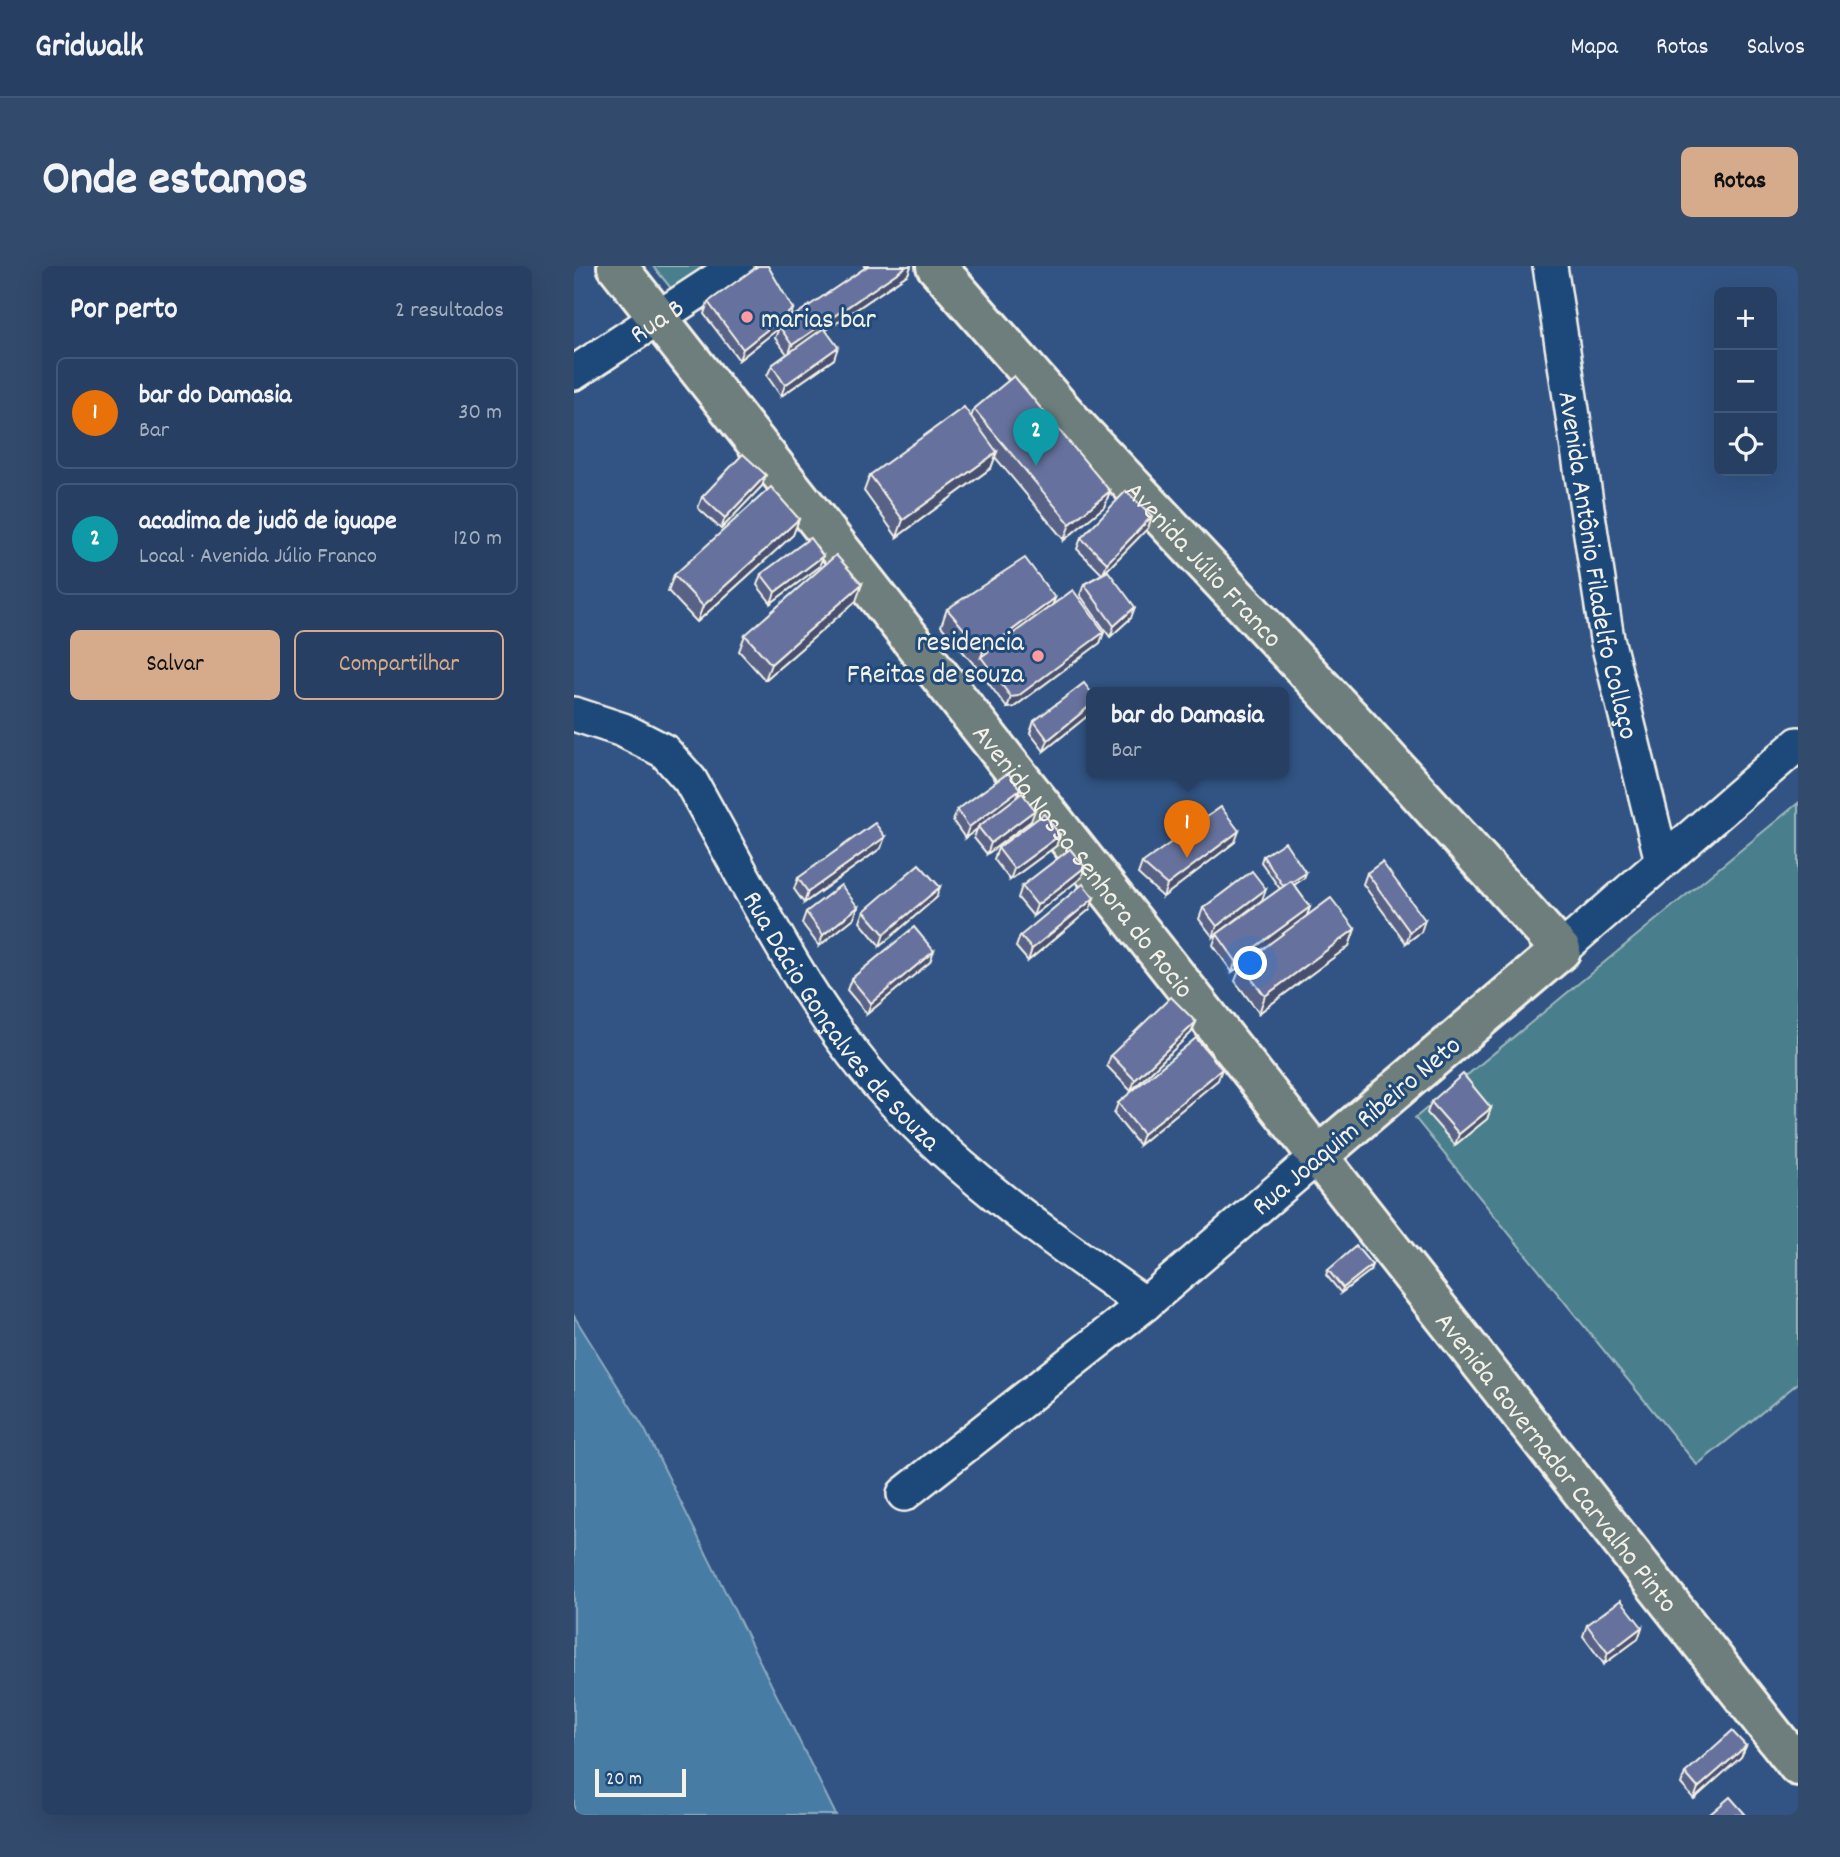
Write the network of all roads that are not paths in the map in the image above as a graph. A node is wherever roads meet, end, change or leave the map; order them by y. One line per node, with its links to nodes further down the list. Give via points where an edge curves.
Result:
1 (617, 266): 5 (main road, Avenida Nossa Senhora do Rocio)
2 (737, 266): 5 (street, Rua B)
3 (936, 266): 10 (main road, Avenida Júlio Franco, via 1077,427)
4 (1550, 266): 9 (street, Avenida Antônio Filadelfo Collaço, via 1607,639)
5 (658, 318): 6 (street, Rua B); 11 (main road, Avenida Nossa Senhora do Rocio)
6 (574, 373)
7 (574, 714): 12 (street, Rua Dácio Gonçalves de Souza, via 623,730 664,751 690,780 813,996 866,1070 930,1137 1028,1223)
8 (1798, 744): 9 (street, Rua Joaquim Ribeiro Neto)
9 (1662, 862): 10 (street, Rua Joaquim Ribeiro Neto)
10 (1561, 950): 11 (main road, Rua Joaquim Ribeiro Neto)
11 (1318, 1156): 12 (street, Rua Joaquim Ribeiro Neto); 14 (main road, Avenida Governador Carvalho Pinto)
12 (1145, 1304): 13 (street, Rua Joaquim Ribeiro Neto)
13 (904, 1494)
14 (1798, 1766)

